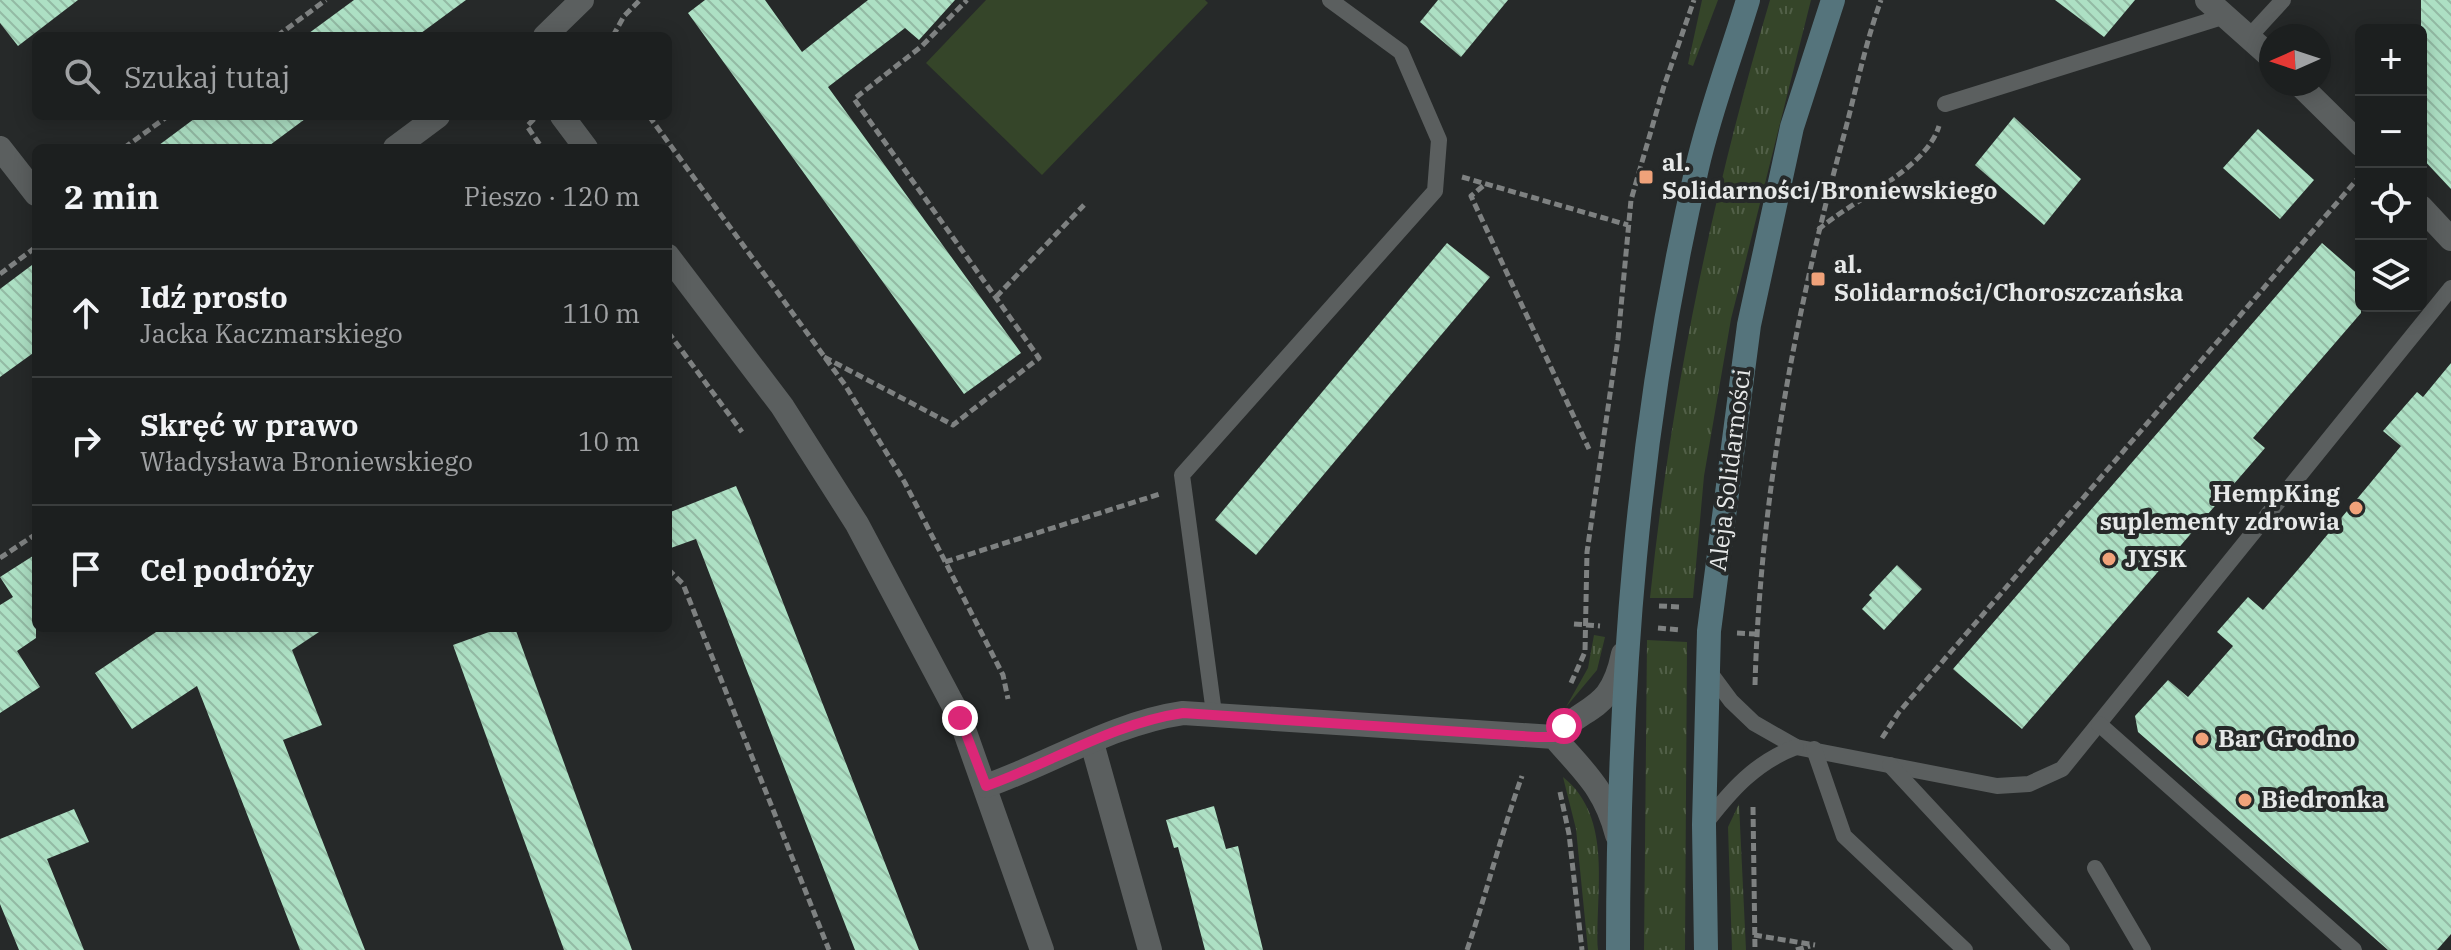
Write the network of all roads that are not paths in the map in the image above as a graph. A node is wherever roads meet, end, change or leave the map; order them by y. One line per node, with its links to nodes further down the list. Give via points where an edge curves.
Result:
1 (582, 0): 7 (street)
2 (1748, 0): 23 (main road, via 1693,189 1661,351)
3 (1833, 0): 24 (main road, Aleja Solidarności, via 1792,127 1749,325)
4 (2283, 0): 8 (lane)
5 (1336, 2): 25 (lane, via 1401,52 1439,140 1435,191 1182,475)
6 (2216, 8): 8 (street); 11 (lane)
7 (549, 32)
8 (2249, 37): 9 (street)
9 (2259, 46)
10 (2311, 96): 14 (street)
11 (1945, 104)
12 (433, 120): 15 (street)
13 (565, 120): 16 (street)
14 (2355, 139)
15 (400, 144)
16 (583, 144)
17 (0, 148): 18 (street)
18 (32, 189)
19 (2427, 213): 20 (street)
20 (2451, 239)
21 (672, 261): 32 (street, via 782,406 857,524 960,718)
22 (2451, 288): 26 (lane)
23 (1627, 626): 27 (street, via 1619,674 1606,696); 34 (main road)
24 (1707, 668): 29 (lane, via 1754,723); 33 (main road, Aleja Solidarności)
25 (1214, 713): 27 (street); 28 (street, via 1152,718)
26 (2099, 724): 31 (lane, via 2062,769 2029,784 1972,783); 43 (lane)
27 (1554, 737): 34 (street, via 1593,778 1610,806)
28 (1092, 743): 32 (street); 37 (street)
29 (1796, 747): 30 (lane); 33 (lane, via 1753,770)
30 (1814, 749): 31 (lane); 40 (lane, via 1844,836)
31 (1890, 765): 41 (lane)
32 (986, 786): 36 (street)
33 (1704, 825): 39 (main road, Aleja Solidarności)
34 (1618, 837): 38 (main road)
35 (2095, 868): 42 (lane)
36 (1042, 950)
37 (1150, 950)
38 (1618, 950)
39 (1706, 950)
40 (1965, 950)
41 (2062, 950)
42 (2143, 950)
43 (2354, 950)

